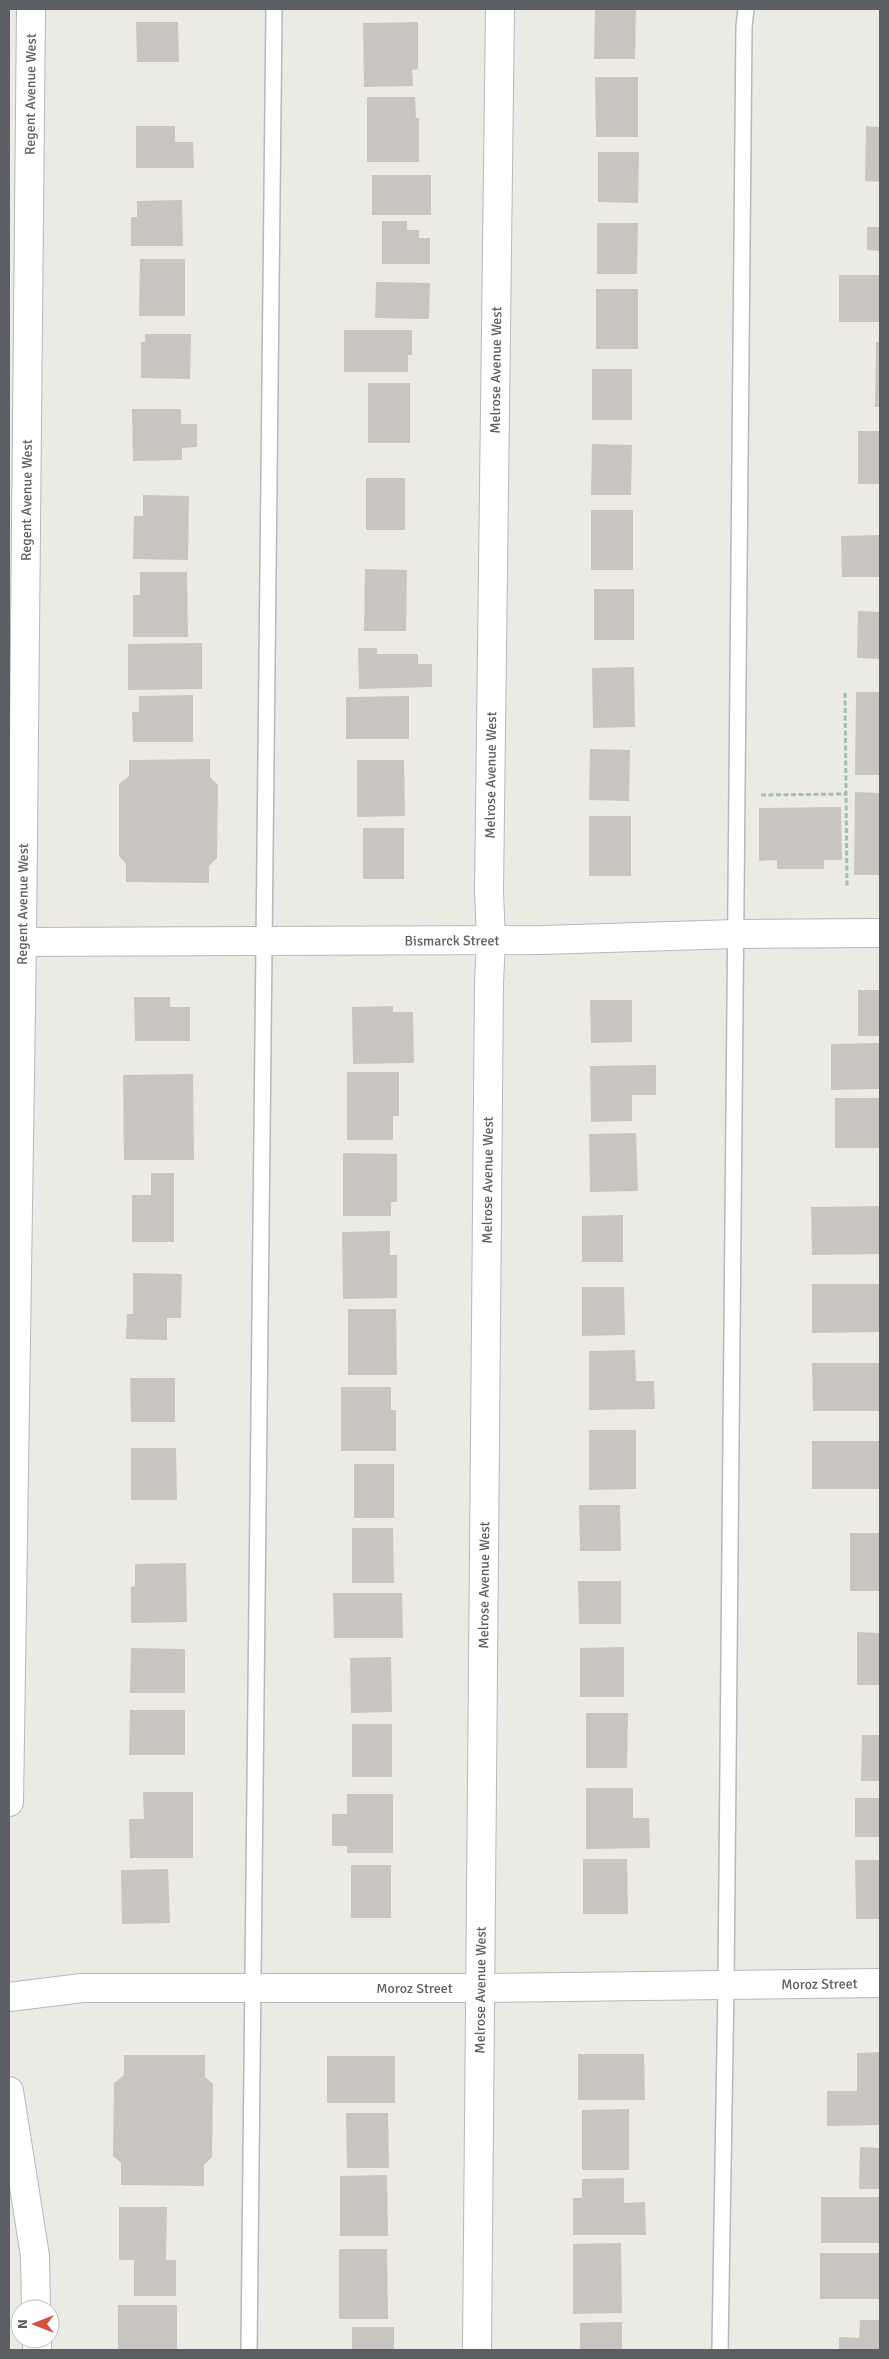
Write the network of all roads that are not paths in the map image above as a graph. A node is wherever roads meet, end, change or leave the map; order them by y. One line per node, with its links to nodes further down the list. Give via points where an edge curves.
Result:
1 (32, 9): 9 (street, Regent Avenue West)
2 (274, 9): 8 (lane)
3 (500, 9): 7 (street, Melrose Avenue West, via 489,871)
4 (746, 9): 6 (lane)
5 (880, 933): 6 (street, Bismarck Street)
6 (736, 934): 7 (street, Bismarck Street); 13 (lane)
7 (491, 940): 8 (street, Bismarck Street); 15 (street, Melrose Avenue West)
8 (263, 941): 9 (street, Bismarck Street); 14 (lane)
9 (22, 942): 10 (street, Regent Avenue West)
10 (11, 1468): 11 (street, Regent Avenue West)
11 (9, 1802)
12 (880, 1983): 13 (street, Moroz Street)
13 (726, 1984): 15 (street, Moroz Street); 21 (lane)
14 (253, 1988): 15 (street, Moroz Street); 16 (street, Moroz Street, via 82,1988); 19 (lane)
15 (481, 1988): 20 (street, Melrose Avenue West)
16 (9, 1997)
17 (9, 2091): 18 (street, via 35,2256)
18 (36, 2299)
19 (249, 2350)
20 (477, 2350)
21 (720, 2350)

